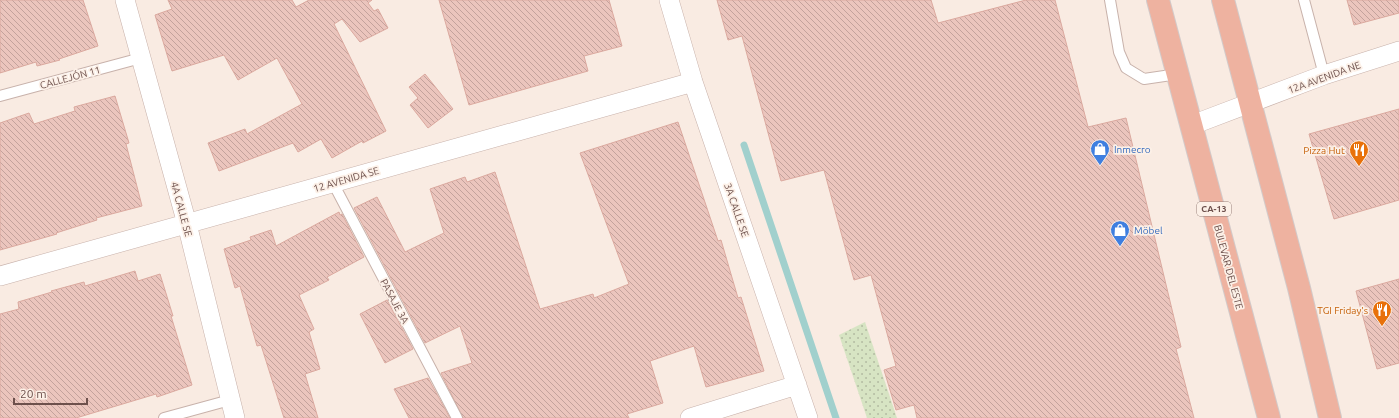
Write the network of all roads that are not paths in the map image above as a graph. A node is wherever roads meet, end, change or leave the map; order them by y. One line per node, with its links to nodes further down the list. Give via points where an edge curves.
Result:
1 (125, 0): 8 (street, 4A CALLE SE)
2 (669, 0): 11 (street, 3A CALLE SE)
3 (1110, 0): 9 (lane, via 1119,52 1126,68 1144,79)
4 (1158, 0): 9 (highway, BULEVAR DEL ESTE / CA-13)
5 (1223, 0): 13 (highway)
6 (1304, 0): 10 (lane)
7 (1399, 52): 10 (street, 12A AVENIDA NE)
8 (141, 58): 12 (lane, CALLEJÓN 11); 16 (street, 4A CALLE SE)
9 (1178, 74): 14 (highway, BULEVAR DEL ESTE / CA-13)
10 (1324, 75): 13 (street, 12A AVENIDA NE)
11 (693, 82): 15 (street, 12 AVENIDA SE); 18 (street, 3A CALLE SE)
12 (0, 96)
13 (1250, 104): 14 (street, 12A AVENIDA NE); 26 (highway, via 1300,288)
14 (1192, 125): 25 (highway, BULEVAR DEL ESTE / CA-13)
15 (333, 183): 16 (street, 12 AVENIDA SE); 22 (lane, PASAJE 3A)
16 (187, 224): 17 (street, 12 AVENIDA SE); 19 (street, 4A CALLE SE)
17 (0, 276)
18 (797, 385): 23 (street); 24 (street, 3A CALLE SE)
19 (230, 400): 20 (lane); 21 (street, 4A CALLE SE)
20 (164, 418)
21 (236, 418)
22 (457, 418)
23 (690, 418)
24 (808, 418)
25 (1269, 418)
26 (1330, 418)

